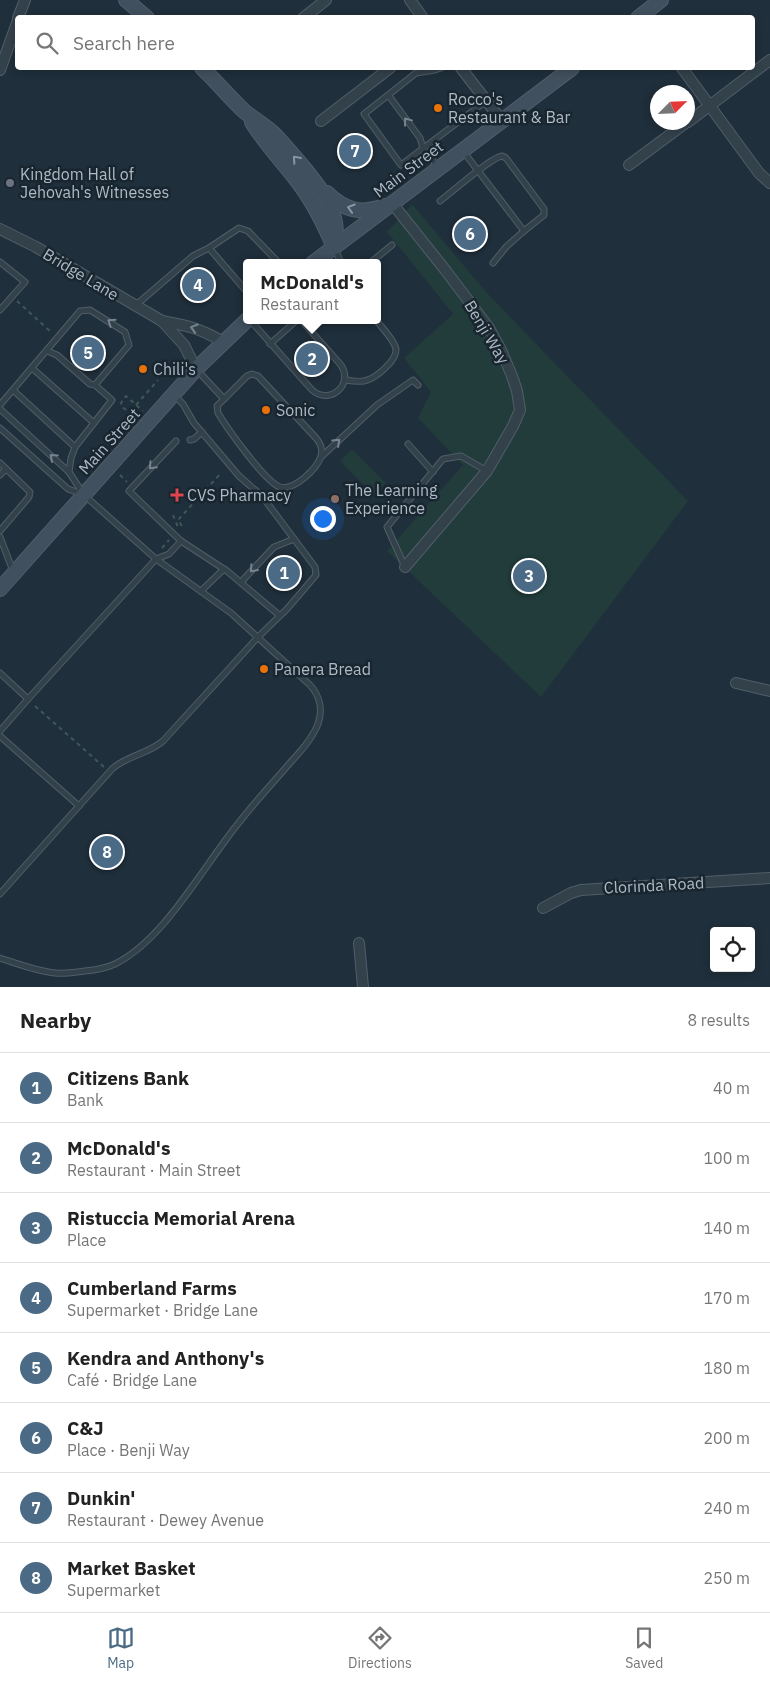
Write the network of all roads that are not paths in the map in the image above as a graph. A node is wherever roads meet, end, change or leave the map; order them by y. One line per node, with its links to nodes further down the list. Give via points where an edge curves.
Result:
1 (25, 0): 6 (street)
2 (126, 0): 7 (main road)
3 (326, 0): 8 (street)
4 (410, 0): 9 (street)
5 (661, 0): 10 (main road)
6 (19, 15)
7 (144, 15)
8 (307, 15)
9 (421, 15)
10 (642, 15)
11 (15, 28): 13 (street)
12 (770, 60): 22 (street)
13 (0, 70)
14 (204, 70): 23 (main road)
15 (387, 70): 25 (street)
16 (435, 70): 20 (lane, via 416,74)
17 (463, 70): 21 (street)
18 (569, 70): 26 (main road, Main Street)
19 (683, 70): 22 (street)
20 (389, 96): 28 (lane, one-way to 20, via 420,138); 28 (lane, via 364,114 401,164)
21 (486, 101): 26 (street); 28 (lane)
22 (710, 106): 24 (street); 34 (street, via 759,173)
23 (246, 113): 33 (main road, one-way to 23, via 282,143); 40 (main road, via 309,197)
24 (695, 116)
25 (321, 121)
26 (502, 121): 29 (main road, Main Street)
27 (676, 130): 30 (street)
28 (423, 148): 31 (lane)
29 (463, 150): 31 (main road, Main Street); 32 (lane)
30 (629, 165)
31 (439, 168): 36 (main road, Main Street)
32 (478, 171): 35 (lane); 38 (lane); 38 (lane, via 498,156 506,158 545,213)
33 (317, 183): 36 (main road, one-way to 33, via 366,211 349,209); 40 (main road, via 336,222)
34 (770, 183)
35 (440, 201)
36 (392, 203): 40 (main road, Main Street); 79 (street, Benji Way, via 481,317 496,340 512,376 520,410)
37 (0, 229): 49 (street, Bridge Lane)
38 (524, 231): 47 (lane)
39 (392, 245): 45 (lane)
40 (334, 247): 43 (main road, Main Street); 44 (lane)
41 (209, 248): 42 (lane, via 235,229 242,228); 48 (lane); 49 (lane, via 193,256)
42 (275, 259)
43 (318, 259)
44 (339, 259)
45 (375, 259)
46 (0, 262): 50 (lane, via 25,282)
47 (493, 263)
48 (243, 287)
49 (135, 306): 51 (street, Bridge Lane)
50 (0, 310)
51 (162, 321): 57 (street, Bridge Lane, one-way to 51, via 192,326); 61 (street, Bridge Lane, via 184,345)
52 (243, 324): 57 (main road, Main Street)
53 (252, 324): 58 (lane)
54 (292, 324): 58 (lane)
55 (305, 324): 62 (lane, via 343,367)
56 (379, 324): 62 (lane, via 394,344 394,359 369,380)
57 (223, 342): 61 (main road, Main Street)
58 (270, 344): 62 (lane, via 317,394 333,394)
59 (47, 351): 60 (lane); 63 (lane, via 57,355); 63 (lane, one-way to 59, via 130,345 125,332 94,311 80,311)
60 (32, 368): 65 (lane); 69 (lane)
61 (196, 369): 66 (main road, Main Street); 67 (lane)
62 (345, 380)
63 (95, 385): 69 (lane, via 112,400)
64 (418, 385): 76 (lane, one-way to 64, via 377,405 413,380)
65 (13, 390): 68 (lane); 75 (lane)
66 (174, 394): 71 (lane); 83 (main road, Main Street)
67 (224, 399): 76 (lane, via 248,375 256,375 316,438 322,449); 76 (lane, via 217,406 219,415 246,453 275,484 283,488 296,485)
68 (0, 407): 80 (lane, one-way to 68)
69 (94, 423): 75 (lane)
70 (0, 428): 83 (lane, via 68,489)
71 (202, 432): 72 (lane); 86 (lane, via 239,476 262,496)
72 (190, 440)
73 (176, 442): 87 (lane, one-way to 87, via 129,491)
74 (408, 444): 81 (lane)
75 (75, 447): 80 (lane)
76 (320, 457)
77 (0, 463): 78 (lane)
78 (6, 469): 82 (lane); 84 (lane, via 28,488 30,494)
79 (487, 471): 81 (lane, via 461,456 442,459); 89 (street, Benji Way)
80 (69, 472): 83 (lane)
81 (432, 472): 89 (lane, via 387,527)
82 (0, 475)
83 (84, 495): 88 (lane); 91 (main road, Main Street)
84 (0, 531)
85 (0, 537): 91 (lane)
86 (294, 539): 92 (lane, one-way to 92, via 274,547); 95 (lane, via 316,569 316,575)
87 (181, 541): 88 (lane, via 169,554); 90 (lane)
88 (156, 559): 94 (lane); 100 (lane)
89 (405, 567)
90 (224, 569): 92 (lane); 94 (lane)
91 (14, 573): 93 (main road, Main Street)
92 (242, 582): 95 (lane)
93 (0, 589)
94 (201, 591): 96 (lane)
95 (278, 615): 96 (lane)
96 (258, 637): 103 (lane, via 163,741 116,765); 108 (lane, via 314,689 320,708 319,722 302,749 237,824 190,890 150,938 109,967 56,973)
97 (0, 673): 100 (lane)
98 (736, 683): 99 (street)
99 (770, 692)
100 (28, 699): 101 (lane)
101 (0, 731)
102 (0, 736): 103 (lane)
103 (79, 806): 105 (lane)
104 (770, 878): 106 (street, Clorinda Road, via 581,890)
105 (0, 894)
106 (543, 908)
107 (359, 943): 109 (street)
108 (0, 958)
109 (363, 987)

